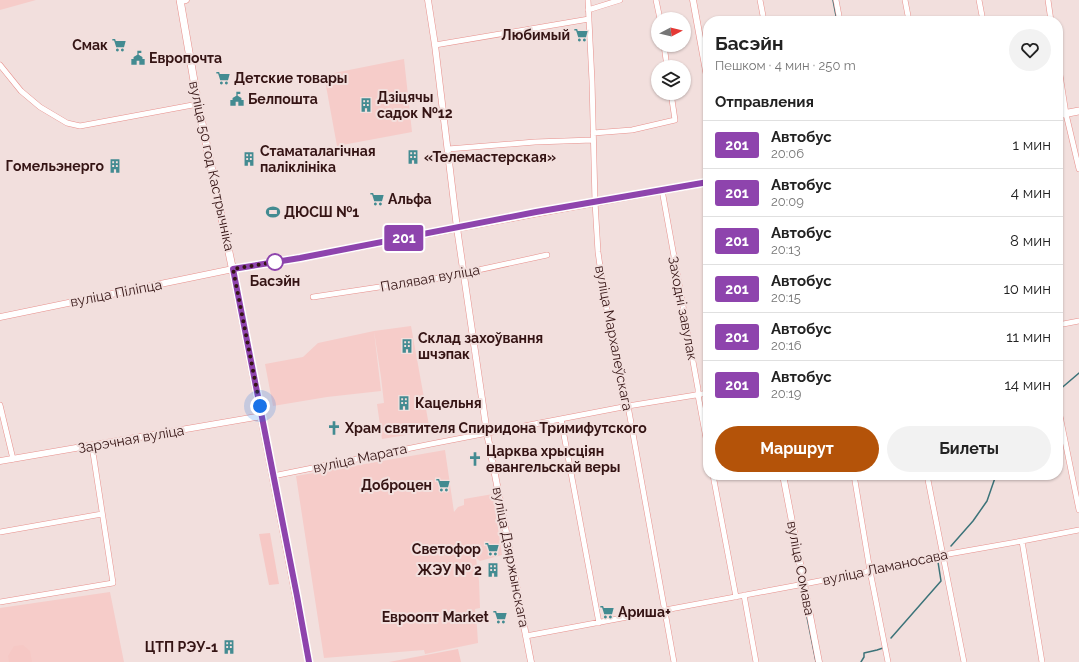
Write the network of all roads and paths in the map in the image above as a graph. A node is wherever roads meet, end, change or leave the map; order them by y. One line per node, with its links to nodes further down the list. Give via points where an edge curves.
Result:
1 (182, 0): 25 (main road, вуліца 50 год Кастрычніка)
2 (428, 0): 20 (street, вуліца Дзяржынскага)
3 (588, 0): 12 (street, вуліца Мархалеўскага)
4 (620, 0): 12 (street)
5 (656, 0): 13 (street)
6 (693, 0): 21 (street)
7 (760, 0): 14 (street)
8 (836, 0): 15 (street)
9 (905, 0): 16 (street)
10 (979, 0): 17 (street)
11 (1048, 0): 18 (street)
12 (588, 10): 19 (street, вуліца Мархалеўскага)
13 (659, 12)
14 (763, 16)
15 (839, 16)
16 (908, 16)
17 (982, 16)
18 (1050, 16)
19 (589, 19): 20 (street); 29 (street, вуліца Мархалеўскага)
20 (435, 45): 31 (street, вуліца Дзяржынскага)
21 (703, 55)
22 (0, 65): 25 (street, via 21,91 40,107 66,123 80,126)
23 (1063, 94): 28 (street)
24 (672, 100): 29 (street, via 676,120 632,130)
25 (198, 104): 38 (main road, вуліца 50 год Кастрычніка)
26 (1079, 111): 28 (main road)
27 (1063, 114): 28 (main road)
28 (1066, 114): 32 (street)
29 (593, 133): 30 (street, вуліца Мархалеўскага)
30 (593, 140): 31 (street); 35 (street, вуліца Мархалеўскага)
31 (448, 149): 36 (street, вуліца Дзяржынскага)
32 (1079, 169)
33 (703, 183): 34 (main road)
34 (662, 190): 35 (main road); 45 (street, Заходні завулак)
35 (595, 202): 36 (main road); 47 (street, вуліца Мархалеўскага, via 598,252 605,301)
36 (458, 228): 38 (main road); 39 (street, вуліца Дзяржынскага)
37 (547, 256): 39 (street, Палявая вуліца)
38 (233, 269): 41 (street, вуліца Піліпца); 48 (main road, вуліца 50 год Кастрычніка)
39 (464, 273): 40 (street, Палявая вуліца); 52 (street, вуліца Дзяржынскага)
40 (313, 297)
41 (0, 317)
42 (1079, 321): 43 (street)
43 (1063, 324)
44 (703, 394): 45 (street, вуліца Марата)
45 (698, 395): 47 (street, вуліца Марата); 50 (street, Заходні завулак)
46 (0, 405): 54 (street)
47 (628, 406): 49 (street, вуліца Марата); 72 (street, вуліца Мархалеўскага)
48 (262, 416): 53 (street, Зарэчная вуліца); 56 (main road, вуліца 50 год Кастрычніка)
49 (561, 419): 52 (street, вуліца Марата); 73 (street)
50 (703, 422)
51 (1063, 431): 61 (street)
52 (487, 433): 56 (street, вуліца Марата); 74 (street, вуліца Дзяржынскага)
53 (92, 446): 54 (street, Зарэчная вуліца); 62 (street)
54 (13, 460): 55 (street, Зарэчная вуліца)
55 (0, 461)
56 (272, 476): 75 (main road, вуліца 50 год Кастрычніка)
57 (714, 480): 70 (street)
58 (784, 480): 68 (street, вуліца Сомава)
59 (855, 480): 67 (street)
60 (928, 480): 66 (street)
61 (1079, 510)
62 (102, 514): 64 (street); 71 (street, via 113,583)
63 (1079, 530): 65 (street, вуліца Ламаносава)
64 (0, 532)
65 (1022, 541): 66 (street, вуліца Ламаносава); 82 (street)
66 (943, 555): 67 (street, вуліца Ламаносава); 81 (street)
67 (870, 571): 68 (street, вуліца Ламаносава); 80 (street)
68 (804, 584): 69 (street, вуліца Ламаносава); 79 (street, вуліца Сомава)
69 (744, 595): 70 (street, вуліца Ламаносава); 78 (street)
70 (736, 597): 72 (street, вуліца Ламаносава)
71 (0, 602)
72 (665, 610): 73 (street, вуліца Ламаносава); 77 (street, вуліца Мархалеўскага)
73 (599, 623): 74 (street, вуліца Ламаносава)
74 (526, 636): 76 (street, вуліца Дзяржынскага)
75 (309, 662)
76 (531, 662)
77 (674, 662)
78 (756, 662)
79 (818, 662)
80 (888, 662)
81 (964, 662)
82 (1042, 662)

